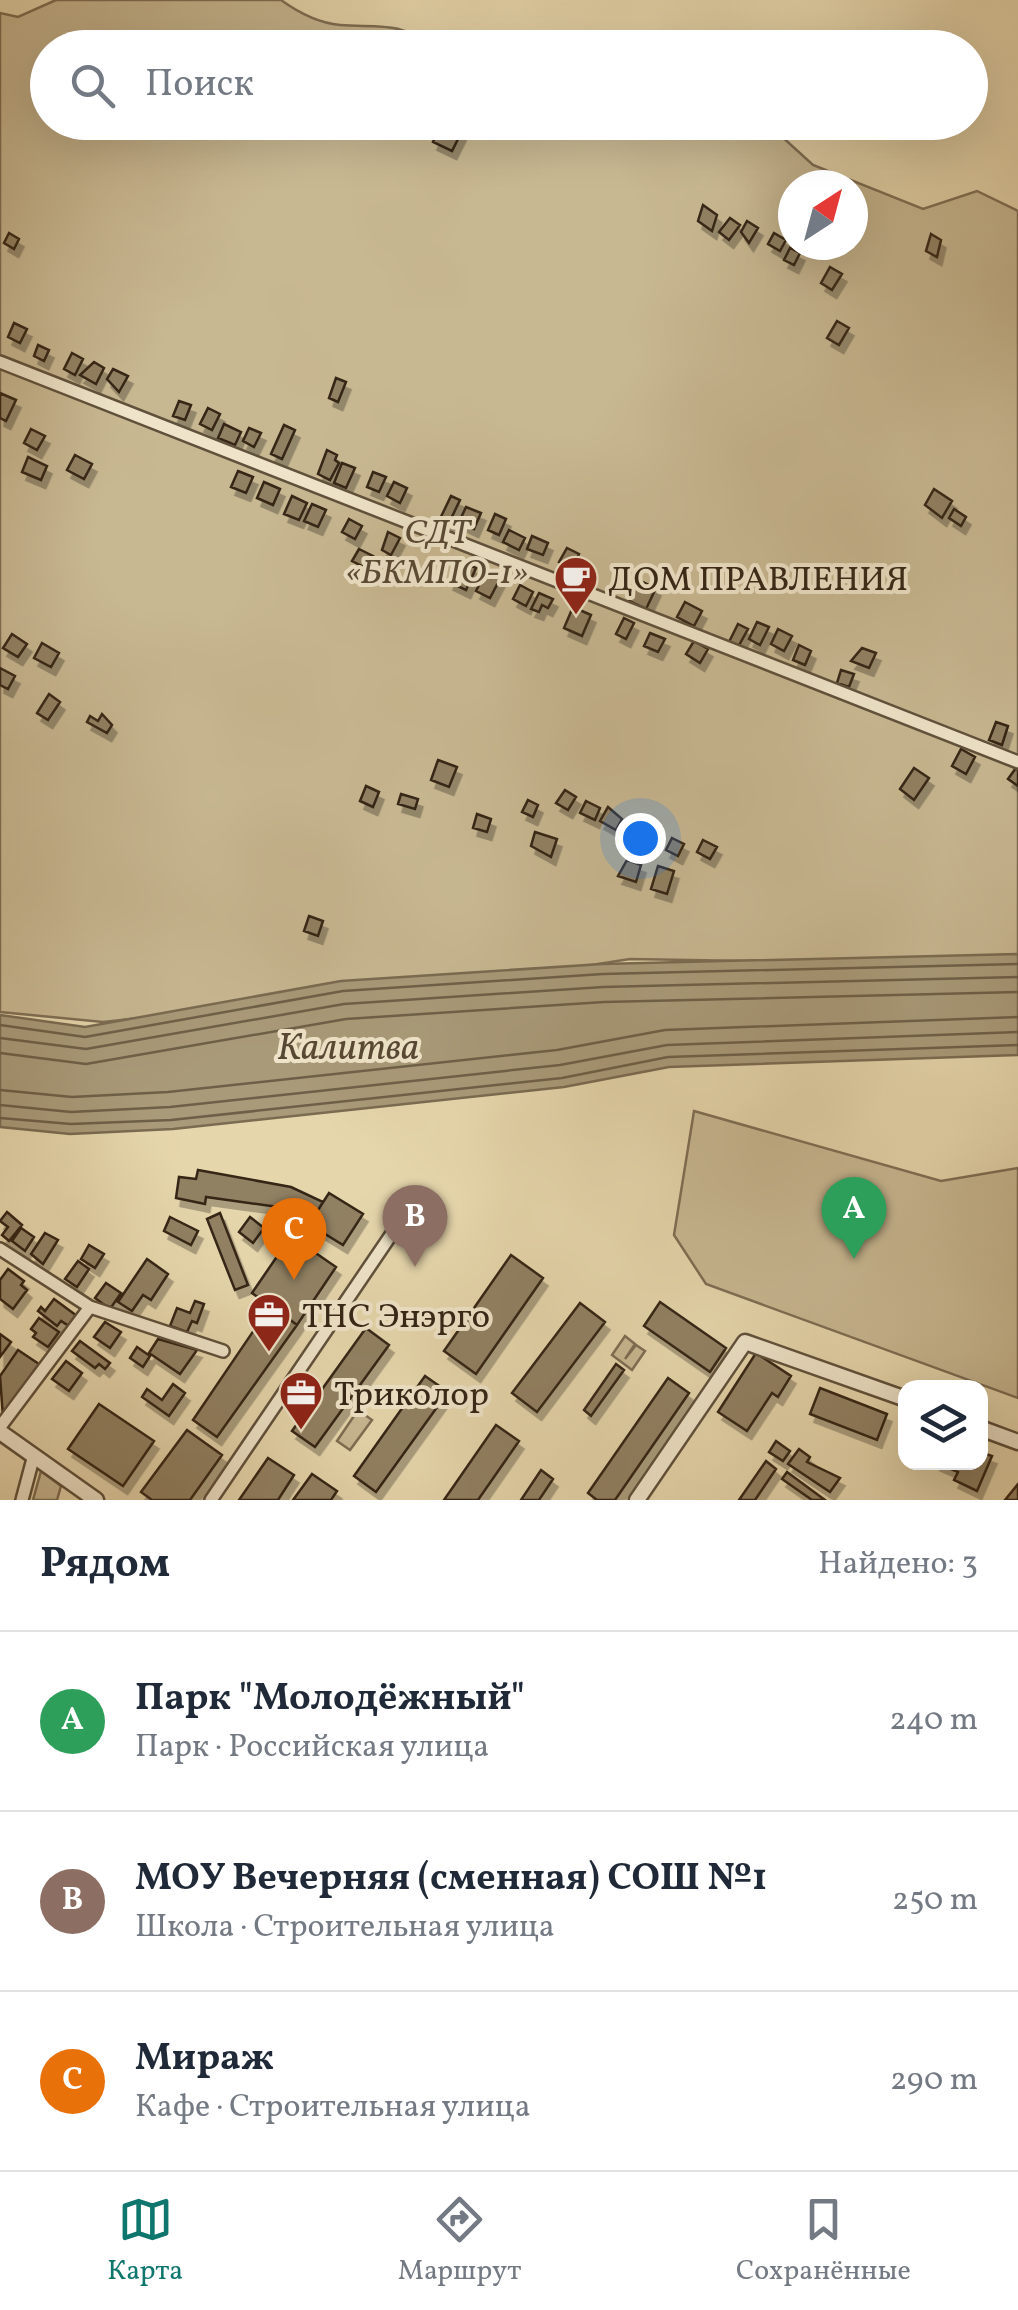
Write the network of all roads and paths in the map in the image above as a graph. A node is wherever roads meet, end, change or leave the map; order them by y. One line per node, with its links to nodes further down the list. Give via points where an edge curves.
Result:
1 (0, 362): 2 (street)
2 (1018, 762)
3 (394, 1232): 15 (street)
4 (0, 1248): 5 (street)
5 (90, 1308): 6 (street); 8 (street)
6 (223, 1352)
7 (898, 1397): 16 (street, via 744,1342)
8 (0, 1429): 11 (street)
9 (988, 1431): 10 (street)
10 (1018, 1442)
11 (34, 1455): 12 (street); 13 (street)
12 (75, 1493): 14 (street)
13 (22, 1500)
14 (96, 1500)
15 (211, 1500)
16 (637, 1500)

